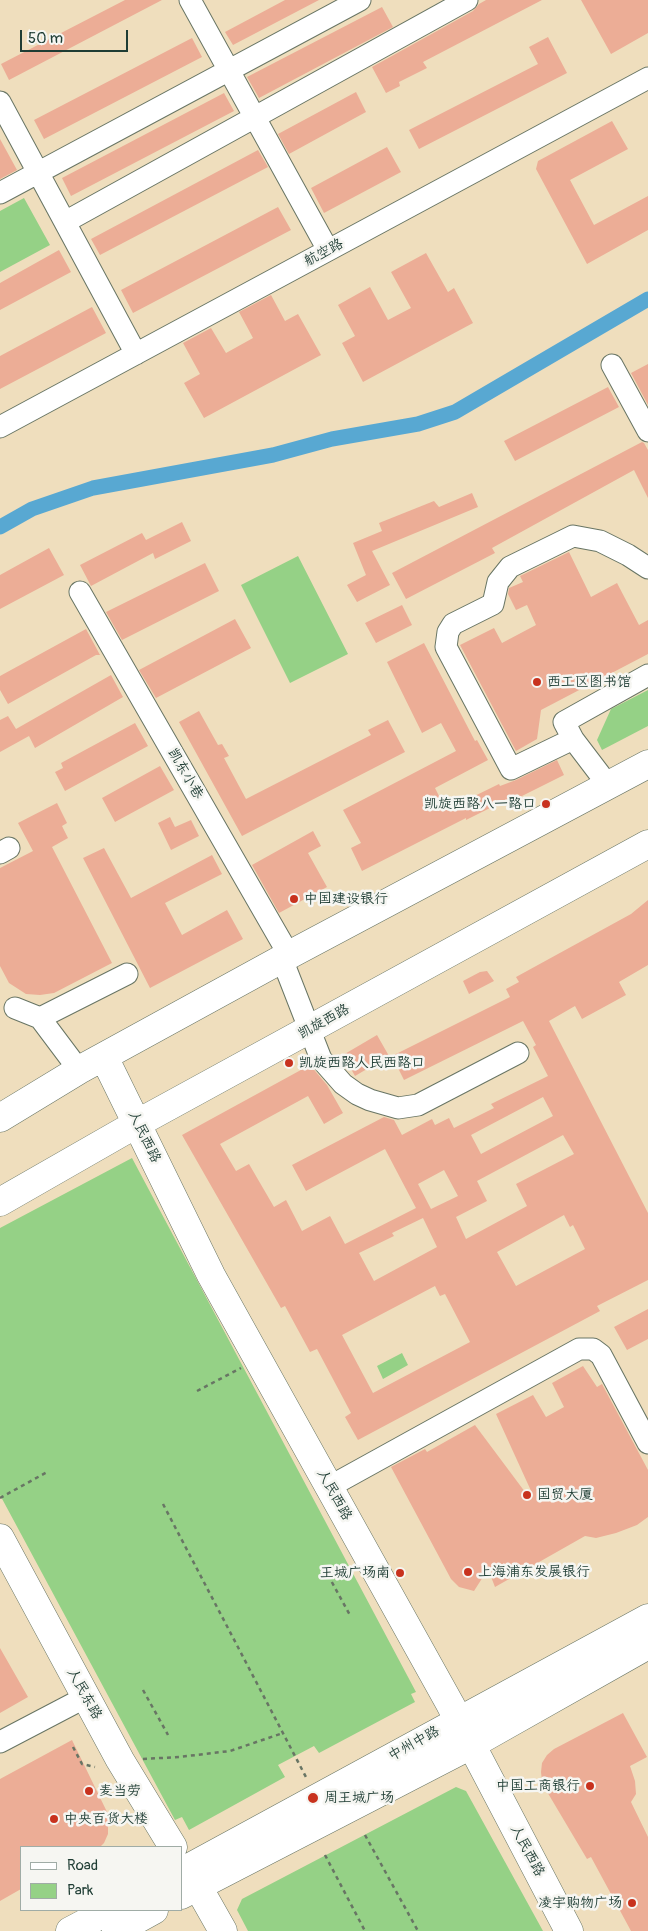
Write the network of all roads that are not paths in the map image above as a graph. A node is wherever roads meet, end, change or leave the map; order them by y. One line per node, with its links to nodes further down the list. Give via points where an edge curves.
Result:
1 (190, 0): 4 (street)
2 (360, 0): 4 (street)
3 (467, 0): 7 (street)
4 (228, 70): 7 (street); 8 (street)
5 (648, 78): 11 (street, 航空路)
6 (0, 102): 8 (street)
7 (255, 117): 10 (street); 11 (street)
8 (38, 172): 9 (street); 10 (street)
9 (0, 192)
10 (65, 222): 12 (street)
11 (328, 250): 12 (street, 航空路)
12 (136, 354): 14 (street, 航空路)
13 (612, 365): 15 (street)
14 (0, 427)
15 (648, 431)
16 (648, 568): 19 (street, via 600,541 573,536 510,567 498,582 493,604 454,624 448,632 446,647 511,769)
17 (80, 592): 23 (street, 凯东小巷)
18 (648, 675): 19 (street, via 564,722)
19 (573, 739): 21 (street)
20 (648, 764): 21 (main road)
21 (608, 785): 23 (main road)
22 (648, 844): 27 (main road, 凯旋西路)
23 (286, 957): 27 (street, 凯东小巷); 29 (main road)
24 (127, 974): 26 (street)
25 (15, 1008): 26 (street)
26 (40, 1018): 30 (street)
27 (310, 1030): 28 (street, 凯东小巷, via 321,1059 343,1084 370,1100 398,1108 418,1105); 32 (main road, 凯旋西路)
28 (518, 1053)
29 (104, 1057): 30 (main road); 32 (main road, 人民西路)
30 (78, 1070): 31 (main road)
31 (0, 1118)
32 (138, 1124): 33 (main road, 凯旋西路); 35 (main road, 人民西路, via 211,1275)
33 (0, 1201)
34 (648, 1443): 35 (street, via 601,1355 593,1349 579,1349)
35 (329, 1487): 40 (main road, 人民西路)
36 (1, 1542): 39 (main road, 人民东路)
37 (648, 1618): 40 (main road, 中州中路)
38 (648, 1645): 42 (main road, 中州中路)
39 (86, 1697): 41 (street); 43 (main road, 人民东路)
40 (458, 1720): 42 (main road, 人民西路); 44 (main road, 中州中路)
41 (0, 1742)
42 (471, 1744): 44 (main road, 中州中路); 50 (main road, 人民西路)
43 (169, 1846)
44 (184, 1872): 49 (main road, 人民东路)
45 (108, 1911): 47 (main road)
46 (152, 1911): 48 (main road)
47 (70, 1931)
48 (116, 1931)
49 (223, 1931)
50 (569, 1931)

